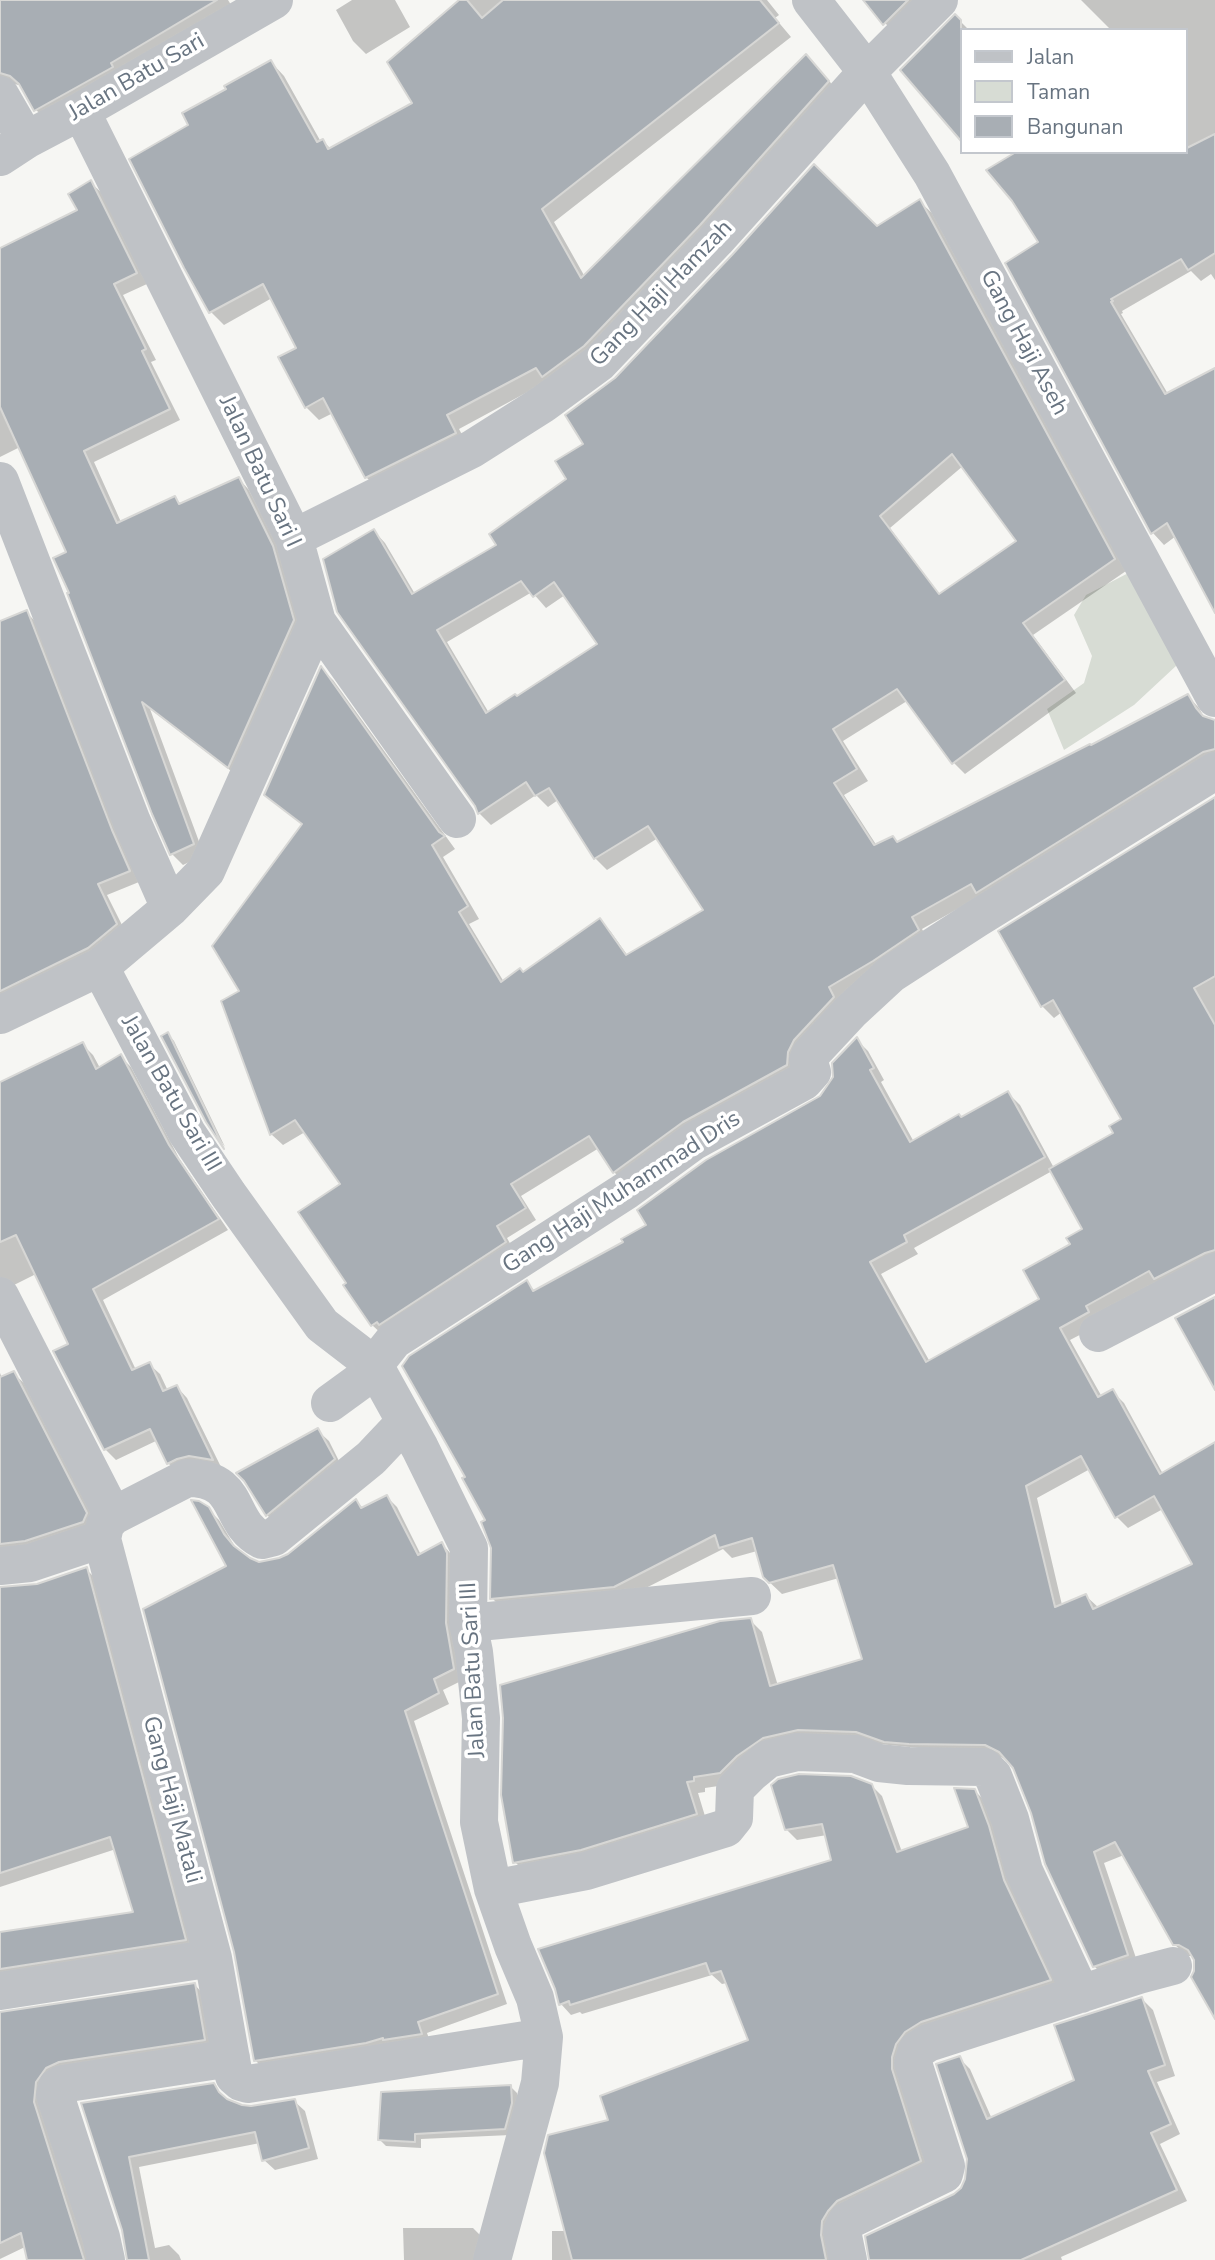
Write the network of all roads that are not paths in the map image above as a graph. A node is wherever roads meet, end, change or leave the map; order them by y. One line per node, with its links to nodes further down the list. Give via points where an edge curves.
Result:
1 (274, 0): 6 (street, Jalan Batu Sari)
2 (811, 0): 4 (street, Gang Haji Aseh)
3 (939, 0): 4 (street, Gang Haji Hamzah)
4 (867, 72): 9 (street, Gang Haji Hamzah, via 599,363 472,449); 11 (street, Gang Haji Aseh, via 932,174)
5 (0, 95): 7 (street)
6 (81, 111): 7 (street, Jalan Batu Sari); 9 (street, Jalan Batu Sari I)
7 (13, 149)
8 (0, 481): 14 (street)
9 (294, 538): 10 (street, Jalan Batu Sari I)
10 (317, 622): 13 (street, Jalan Batu Sari I); 14 (street, via 205,871)
11 (1215, 698)
12 (1215, 771): 20 (street, Gang Haji Muhammad Dris, via 891,974 810,1055 811,1072 804,1081 694,1141 627,1190 394,1340)
13 (457, 819)
14 (170, 908): 15 (street)
15 (100, 967): 16 (street); 20 (street, Jalan Batu Sari III, via 187,1133 322,1325)
16 (0, 1014)
17 (1215, 1272): 19 (street)
18 (0, 1296): 23 (street, Gang Haji Matali)
19 (1098, 1333)
20 (368, 1372): 21 (street); 22 (street, Jalan Batu Sari III)
21 (330, 1404)
22 (390, 1437): 23 (street, via 274,1536 262,1539 251,1534 225,1490 198,1478 187,1478); 26 (street, Jalan Batu Sari III, via 421,1448 469,1548)
23 (108, 1528): 24 (street, via 30,1563); 28 (street, Gang Haji Matali)
24 (0, 1566)
25 (752, 1596): 26 (street)
26 (468, 1623): 27 (street, Jalan Batu Sari III, via 481,1718 478,1822)
27 (493, 1889): 31 (street, via 586,1871 726,1828 734,1818 735,1789 768,1759 797,1752 855,1754 908,1766 984,1767 993,1776 1024,1871); 32 (street, Jalan Batu Sari III, via 536,1998)
28 (213, 1958): 30 (street); 33 (street, Gang Haji Matali)
29 (1173, 1966): 31 (street)
30 (0, 1991)
31 (1081, 1993): 36 (street, via 917,2050 913,2063 946,2166 944,2174 847,2221 842,2231)
32 (544, 2036): 33 (street, via 248,2084 234,2076); 35 (street, Jalan Batu Sari III, via 540,2083)
33 (231, 2058): 34 (street, via 57,2087 55,2095)
34 (106, 2260)
35 (492, 2260)
36 (848, 2260)

